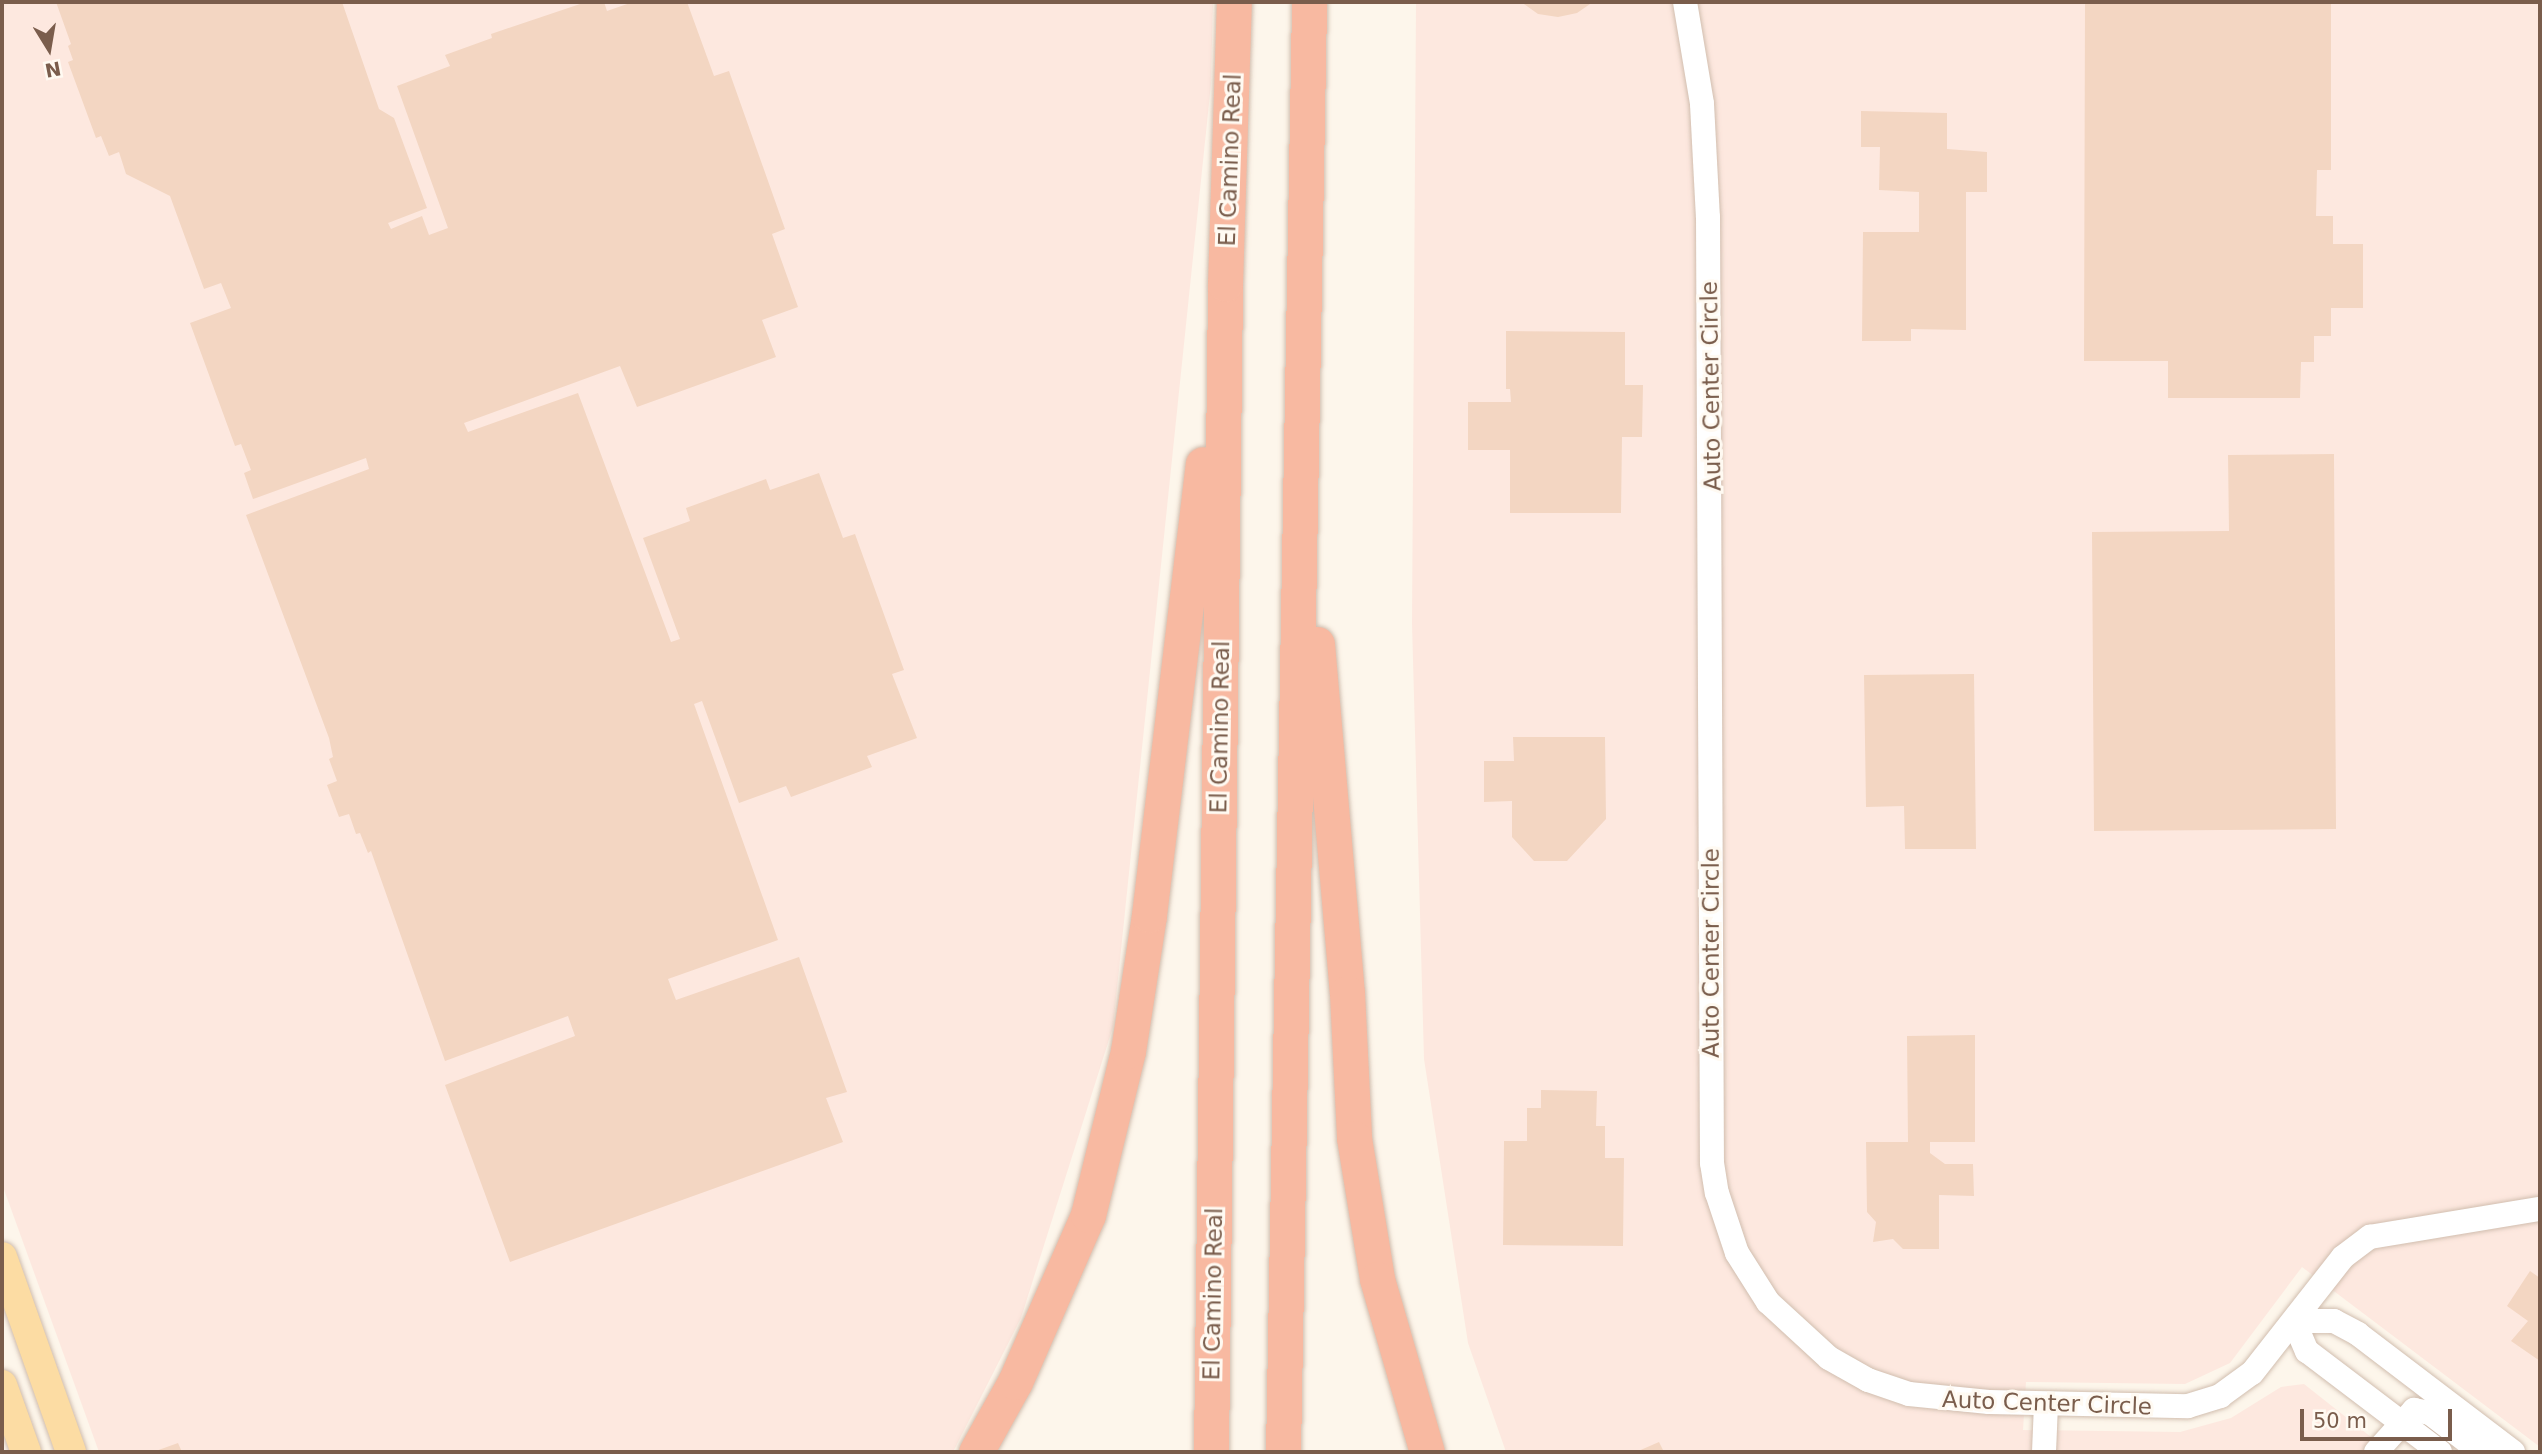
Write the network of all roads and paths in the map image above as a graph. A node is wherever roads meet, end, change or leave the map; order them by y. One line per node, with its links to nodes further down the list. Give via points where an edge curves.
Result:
1 (1234, 2): 4 (highway, El Camino Real)
2 (1309, 2): 5 (highway)
3 (1685, 2): 10 (street, Auto Center Circle, via 1702,104 1708,217 1711,1129 1717,1193 1737,1253 1752,1279 1782,1317 1829,1358 1868,1380 1909,1394)
4 (1225, 284): 14 (highway, via 1151,901 1128,1051 1088,1215 1015,1381); 15 (highway, El Camino Real)
5 (1301, 456): 16 (highway); 17 (highway, via 1347,993 1354,1138 1377,1279)
6 (2540, 1209): 8 (street, Auto Center Circle, via 2370,1237 2343,1257)
7 (2, 1257): 13 (main road)
8 (2294, 1321): 10 (street, Auto Center Circle, via 2252,1373 2205,1403 2172,1408); 11 (street, via 2307,1351); 22 (street, via 2334,1321 2358,1334)
9 (2, 1385): 12 (main road)
10 (2046, 1404): 18 (street)
11 (2400, 1422): 19 (street); 20 (street); 21 (street, via 2414,1410 2430,1413)
12 (26, 1452)
13 (71, 1452)
14 (976, 1452)
15 (1211, 1452)
16 (1283, 1452)
17 (1427, 1452)
18 (2044, 1452)
19 (2376, 1452)
20 (2440, 1452)
21 (2481, 1452)
22 (2513, 1452)

